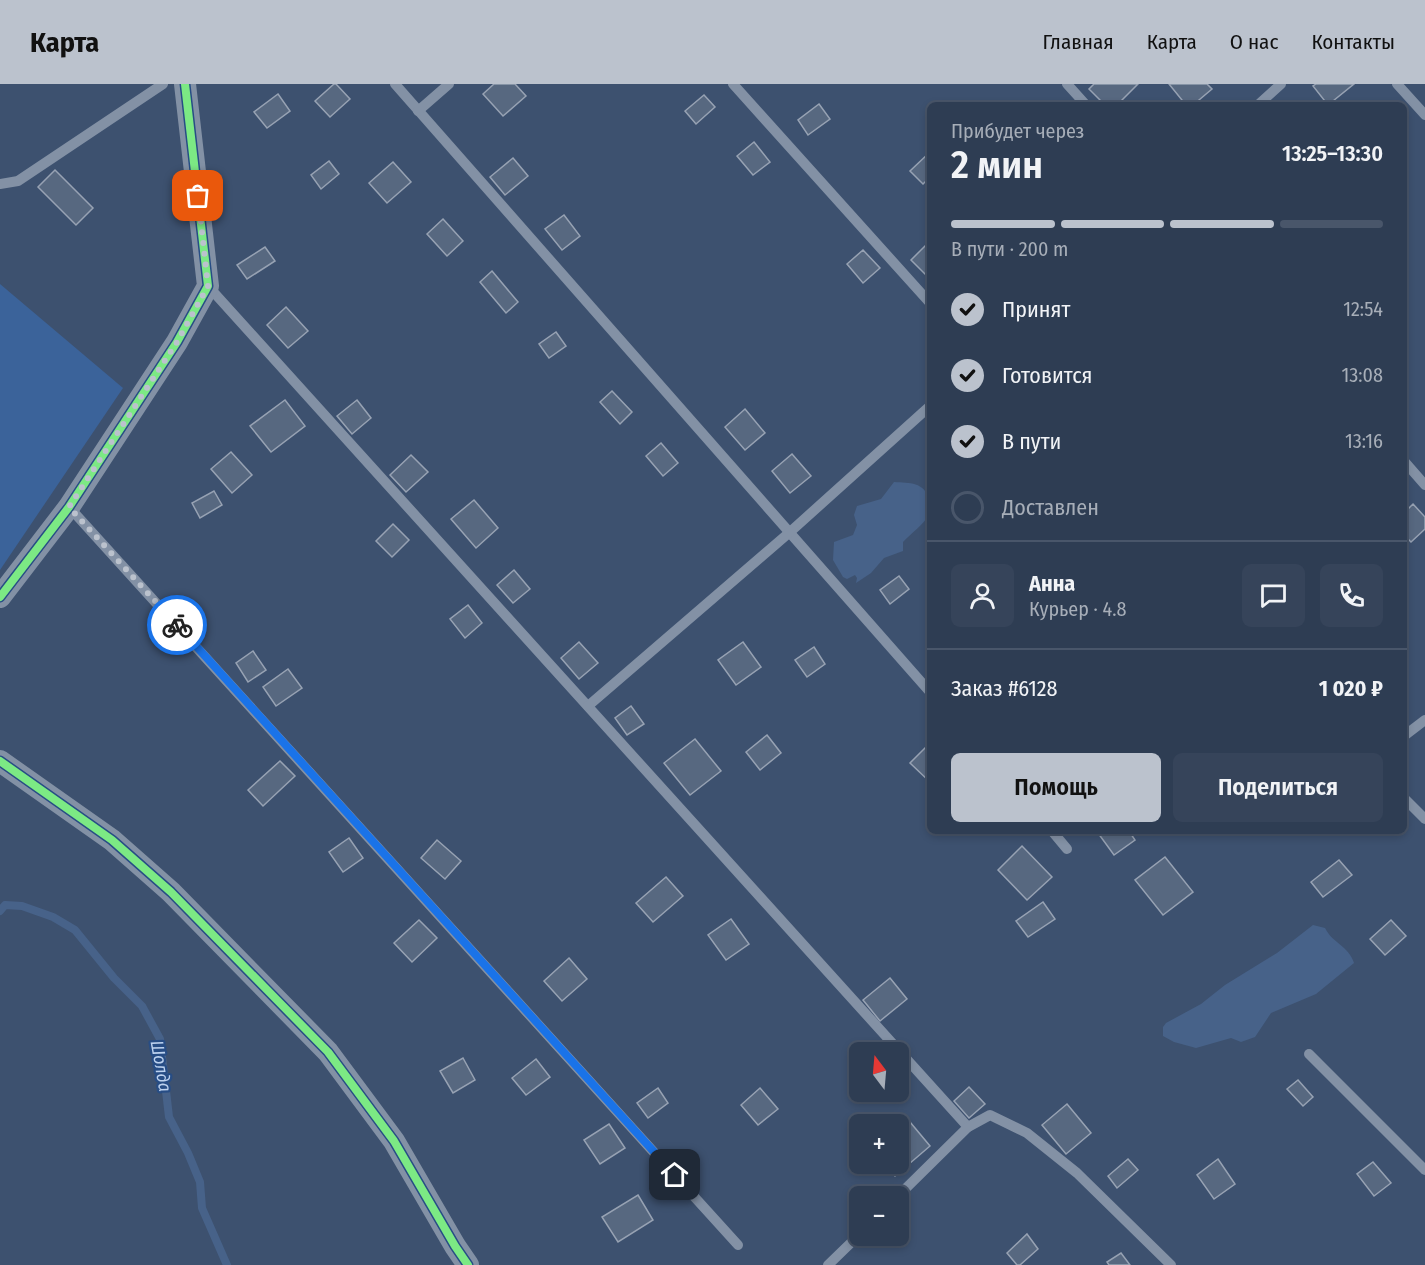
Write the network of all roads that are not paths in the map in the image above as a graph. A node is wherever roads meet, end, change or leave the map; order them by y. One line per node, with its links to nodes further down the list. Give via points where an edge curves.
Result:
1 (163, 84): 13 (lane, via 18,181)
2 (185, 84): 14 (street)
3 (394, 84): 11 (lane)
4 (449, 84): 11 (lane)
5 (733, 84): 15 (lane)
6 (1067, 84): 9 (lane)
7 (1281, 84): 10 (lane)
8 (1397, 84): 12 (lane)
9 (1083, 102)
10 (1261, 102)
11 (418, 111): 20 (lane)
12 (1425, 115)
13 (0, 184)
14 (208, 286): 19 (street, via 177,342); 23 (lane)
15 (927, 300)
16 (927, 409): 20 (lane)
17 (1407, 464): 18 (lane)
18 (1425, 484)
19 (69, 507): 21 (street); 35 (lane)
20 (790, 532): 22 (lane); 23 (lane)
21 (0, 597)
22 (927, 689)
23 (588, 706): 32 (lane)
24 (1425, 720): 25 (lane)
25 (1407, 734)
26 (0, 761): 37 (street, via 112,840 171,892 328,1052 394,1141)
27 (1407, 801): 28 (lane)
28 (1425, 819)
29 (1054, 834): 30 (lane)
30 (1067, 849)
31 (1309, 1054): 33 (lane)
32 (968, 1127): 34 (lane); 39 (lane, via 990,1115 1027,1133 1077,1173)
33 (1425, 1170)
34 (908, 1186)
35 (738, 1245)
36 (849, 1245): 38 (lane)
37 (468, 1265)
38 (828, 1265)
39 (1171, 1265)

